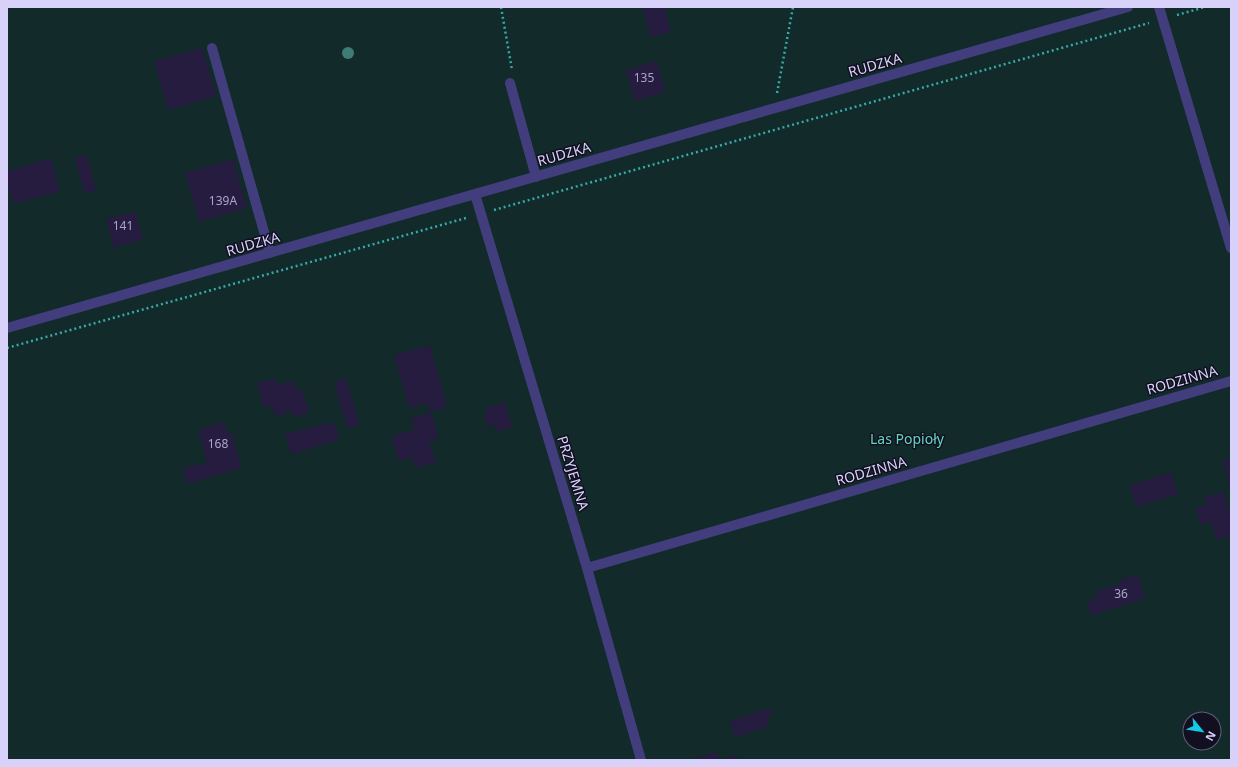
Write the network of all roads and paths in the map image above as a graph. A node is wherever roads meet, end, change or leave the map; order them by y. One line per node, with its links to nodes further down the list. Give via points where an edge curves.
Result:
1 (501, 7): 8 (path, via 510,49 513,77)
2 (793, 7): 9 (path)
3 (1128, 7): 9 (street, RUDZKA)
4 (1158, 7): 6 (street)
5 (1206, 7): 6 (path)
6 (1162, 20): 12 (path); 13 (street)
7 (212, 48): 14 (street)
8 (510, 83): 10 (street)
9 (774, 109): 10 (street, RUDZKA)
10 (536, 177): 11 (street, RUDZKA)
11 (475, 194): 12 (street, PRZYJEMNA); 14 (street, RUDZKA)
12 (481, 214): 16 (path); 18 (street, PRZYJEMNA)
13 (1231, 248)
14 (270, 253): 15 (street, RUDZKA)
15 (7, 328)
16 (7, 348)
17 (1231, 381): 18 (street, RODZINNA)
18 (588, 568): 19 (street, PRZYJEMNA)
19 (641, 760)

